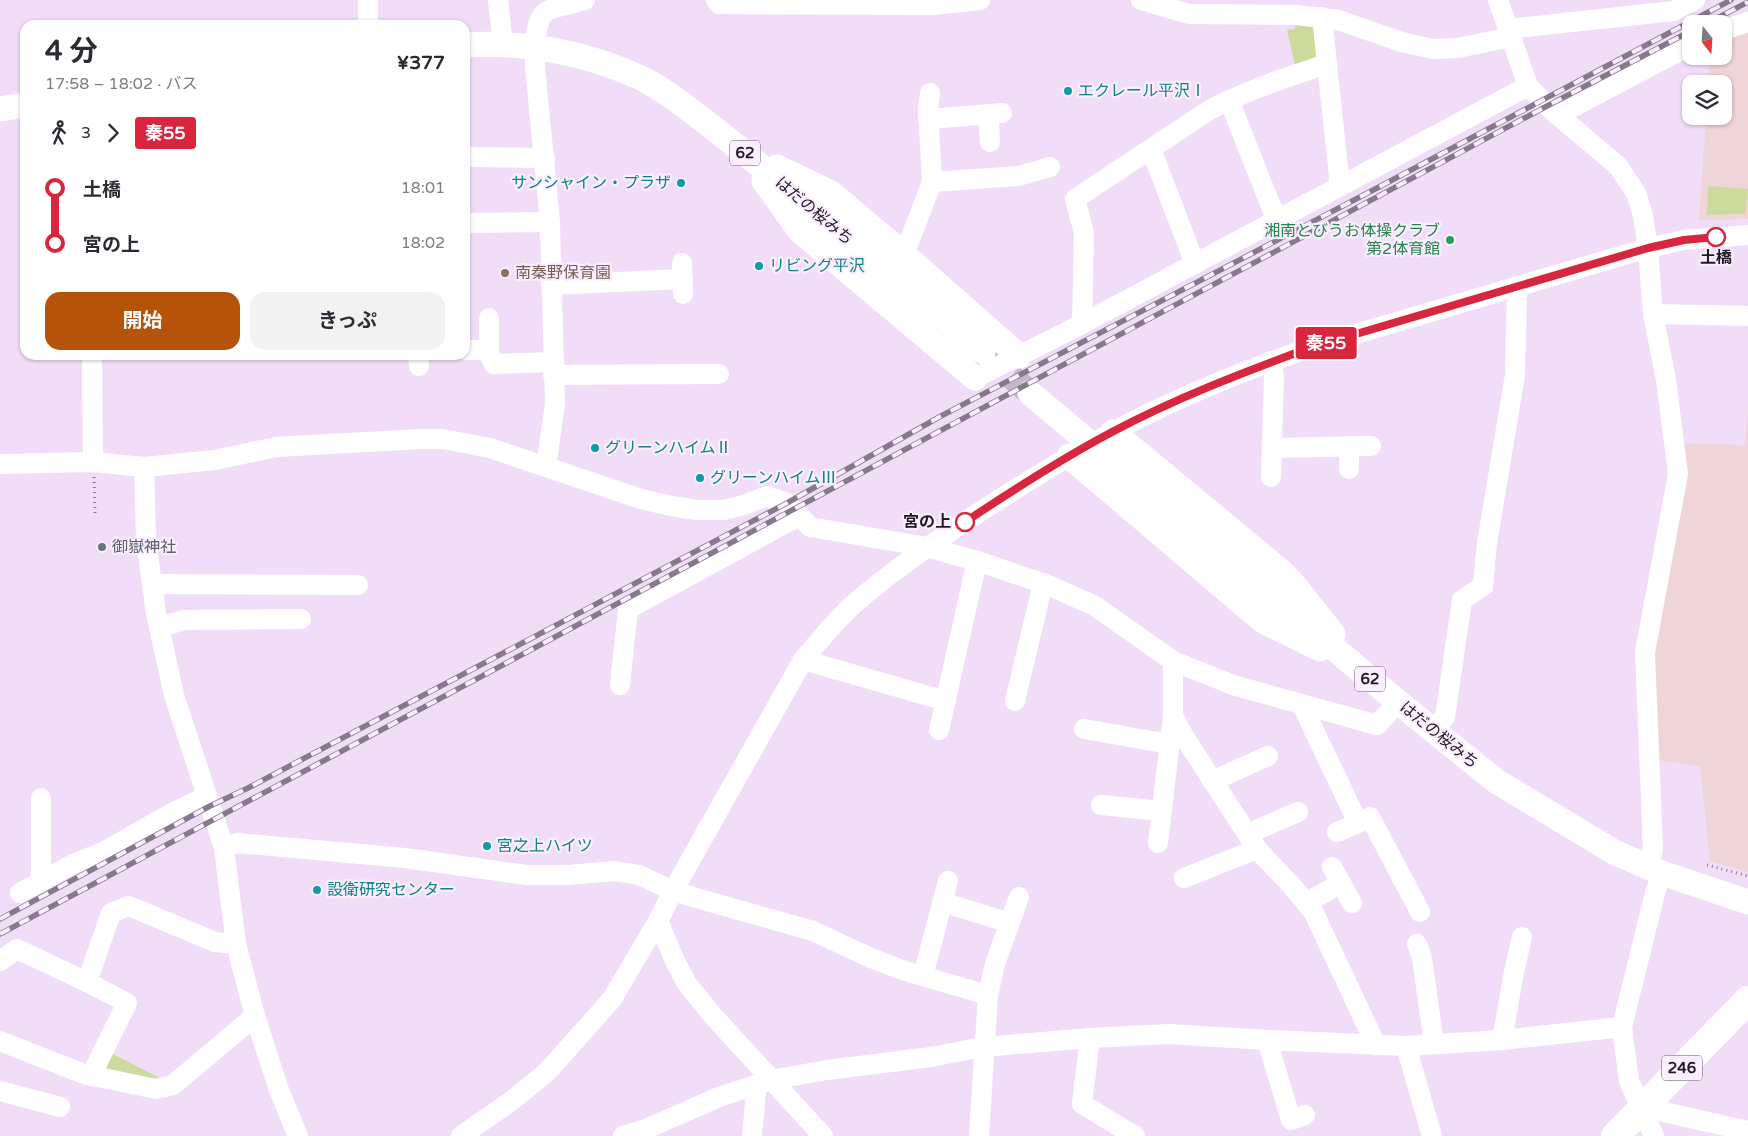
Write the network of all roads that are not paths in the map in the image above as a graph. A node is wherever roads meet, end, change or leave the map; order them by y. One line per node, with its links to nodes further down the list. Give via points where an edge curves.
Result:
1 (368, 0): 11 (street)
2 (498, 0): 16 (street)
3 (586, 0): 17 (street, via 548,11 541,17)
4 (716, 0): 5 (street, via 720,4 933,5)
5 (980, 0)
6 (1141, 0): 10 (street, via 1189,14)
7 (1498, 0): 14 (street)
8 (1695, 0): 9 (street, via 1674,11)
9 (1619, 8): 14 (street)
10 (1322, 17): 14 (street, via 1432,49 1458,48); 19 (street)
11 (368, 20)
12 (1748, 22): 13 (street)
13 (1732, 27)
14 (1509, 33): 20 (street)
15 (470, 45): 16 (main road, はだの桜みち / 62)
16 (504, 45): 17 (main road, はだの桜みち / 62)
17 (535, 47): 30 (street); 31 (main road, はだの桜みち / 62, via 600,62 642,79 677,100)
18 (1682, 50): 25 (street)
19 (1327, 64): 22 (street); 34 (street)
20 (1528, 86): 25 (street); 34 (street)
21 (930, 93): 26 (street)
22 (1230, 100): 28 (street); 35 (street)
23 (20, 106): 24 (main road)
24 (0, 109)
25 (1558, 116): 39 (street, via 1618,166 1636,193)
26 (928, 119): 27 (street, via 995,114); 33 (street)
27 (990, 142)
28 (1150, 149): 41 (street); 48 (street, via 1075,199 1084,233)
29 (470, 157): 30 (street)
30 (544, 158): 36 (street)
31 (752, 158): 40 (main road, via 831,194); 51 (main road, はだの桜みち / 62); 57 (main road, via 800,231)
32 (1050, 167): 33 (street, via 1019,176)
33 (932, 182): 40 (street)
34 (1340, 186): 35 (street)
35 (1276, 220): 41 (street)
36 (550, 222): 37 (street); 43 (street)
37 (470, 223)
38 (1748, 235): 39 (street, via 1684,240)
39 (1648, 248): 44 (street); 45 (street)
40 (902, 253): 52 (main road)
41 (1195, 264): 48 (street)
42 (683, 279): 43 (street, via 621,275)
43 (551, 285): 55 (street)
44 (1517, 286): 54 (street); 89 (street, via 1516,375 1487,543 1483,586 1462,600 1444,717)
45 (1653, 314): 46 (street); 103 (street, via 1666,380 1678,474 1645,652)
46 (1748, 316)
47 (489, 318): 50 (street)
48 (1082, 324): 52 (street)
49 (470, 350): 50 (street)
50 (490, 350): 55 (street, via 494,364)
51 (983, 352)
52 (1020, 356): 57 (street)
53 (92, 360): 64 (street)
54 (1271, 362): 59 (street, via 1224,380); 62 (street, via 1274,375)
55 (553, 369): 56 (street, via 642,382); 67 (street, via 554,404)
56 (719, 374)
57 (975, 378)
58 (1030, 393): 78 (main road, はだの桜みち / 62)
59 (1109, 434): 63 (street); 78 (main road, via 1283,573 1335,636)
60 (1349, 446): 61 (street); 62 (street); 68 (street)
61 (1371, 446)
62 (1272, 448): 69 (street)
63 (1072, 455): 71 (street); 78 (main road, via 1263,621 1326,652)
64 (93, 462): 65 (street); 66 (street)
65 (0, 464)
66 (144, 467): 67 (street, via 215,460 276,446 443,439 490,448); 74 (street, via 146,540)
67 (546, 467): 70 (street, via 671,506 724,510 767,496 787,503)
68 (1350, 469)
69 (1271, 477)
70 (799, 516): 71 (street, via 810,527); 81 (street, via 628,609)
71 (926, 548): 72 (street); 79 (street, via 853,605)
72 (977, 561): 73 (street); 82 (street)
73 (1043, 583): 80 (street, via 1095,606); 83 (street)
74 (152, 584): 75 (street, via 231,578 308,578); 77 (street)
75 (358, 585)
76 (301, 619): 77 (street, via 269,626 184,620)
77 (159, 626): 93 (street, via 174,695)
78 (1339, 652): 84 (main road, はだの桜みち / 62)
79 (803, 660): 82 (street); 107 (street)
80 (1173, 661): 85 (street, via 1233,685); 86 (street)
81 (620, 685)
82 (946, 701): 87 (street)
83 (1015, 701)
84 (1398, 702): 85 (street, via 1377,725); 89 (main road, はだの桜みち / 62)
85 (1302, 705): 98 (street)
86 (1173, 716): 90 (street); 92 (street)
87 (939, 730)
88 (1084, 730): 90 (street)
89 (1434, 731): 103 (main road, はだの桜みち / 62, via 1496,781 1614,852)
90 (1169, 744): 96 (street)
91 (1268, 756): 92 (street)
92 (1212, 781): 100 (street)
93 (207, 796): 102 (street); 106 (street)
94 (41, 798): 106 (street)
95 (1101, 805): 96 (street)
96 (1162, 811): 101 (street)
97 (1298, 812): 100 (street)
98 (1370, 817): 99 (street); 114 (street)
99 (1337, 832)
100 (1252, 841): 104 (street); 112 (street)
101 (1158, 843)
102 (224, 848): 107 (street, via 237,843 404,858 526,875 614,871 639,875); 118 (street)
103 (1654, 870): 111 (main road, はだの桜みち / 62); 126 (street, via 1655,893)
104 (1184, 878)
105 (948, 881): 110 (street)
106 (41, 882): 108 (street)
107 (674, 890): 115 (street); 121 (street, via 813,930 871,958)
108 (20, 893)
109 (1019, 897): 116 (street)
110 (942, 902): 116 (street); 121 (street)
111 (1748, 902)
112 (1306, 903): 113 (street, via 1336,875); 132 (street)
113 (1352, 904)
114 (1420, 912)
115 (658, 921): 136 (street, via 687,984); 144 (street, via 612,998 547,1072)
116 (1010, 924): 123 (street)
117 (1522, 937): 129 (street, via 1506,971)
118 (236, 944): 122 (street, via 215,942 129,906 112,914); 125 (street)
119 (1424, 952): 131 (street)
120 (0, 961): 122 (street, via 17,949)
121 (923, 976): 123 (street)
122 (87, 982): 135 (street, via 127,1003)
123 (988, 994): 134 (street)
124 (1748, 1000): 138 (highway, 246)
125 (255, 1016): 135 (street, via 173,1085 156,1089); 143 (street)
126 (1622, 1027): 129 (street); 138 (street, via 1629,1081 1635,1096)
127 (1090, 1038): 128 (street, via 1169,1034); 134 (street); 141 (street, via 1082,1104)
128 (1267, 1040): 132 (street); 140 (street)
129 (1502, 1040): 131 (street)
130 (0, 1041): 135 (street)
131 (1434, 1044): 133 (street)
132 (1376, 1045): 133 (street)
133 (1406, 1046): 150 (street)
134 (983, 1047): 136 (street); 148 (street)
135 (91, 1076)
136 (763, 1083): 145 (street); 146 (street, via 756,1092); 147 (street)
137 (0, 1091): 139 (street)
138 (1645, 1106): 142 (street); 151 (highway, 246); 152 (street)
139 (49, 1110)
140 (1294, 1122)
141 (1113, 1130): 149 (street)
142 (1748, 1131)
143 (298, 1136)
144 (460, 1136)
145 (623, 1136)
146 (752, 1136)
147 (823, 1136)
148 (979, 1136)
149 (1135, 1136)
150 (1432, 1136)
151 (1615, 1136)
152 (1654, 1136)

